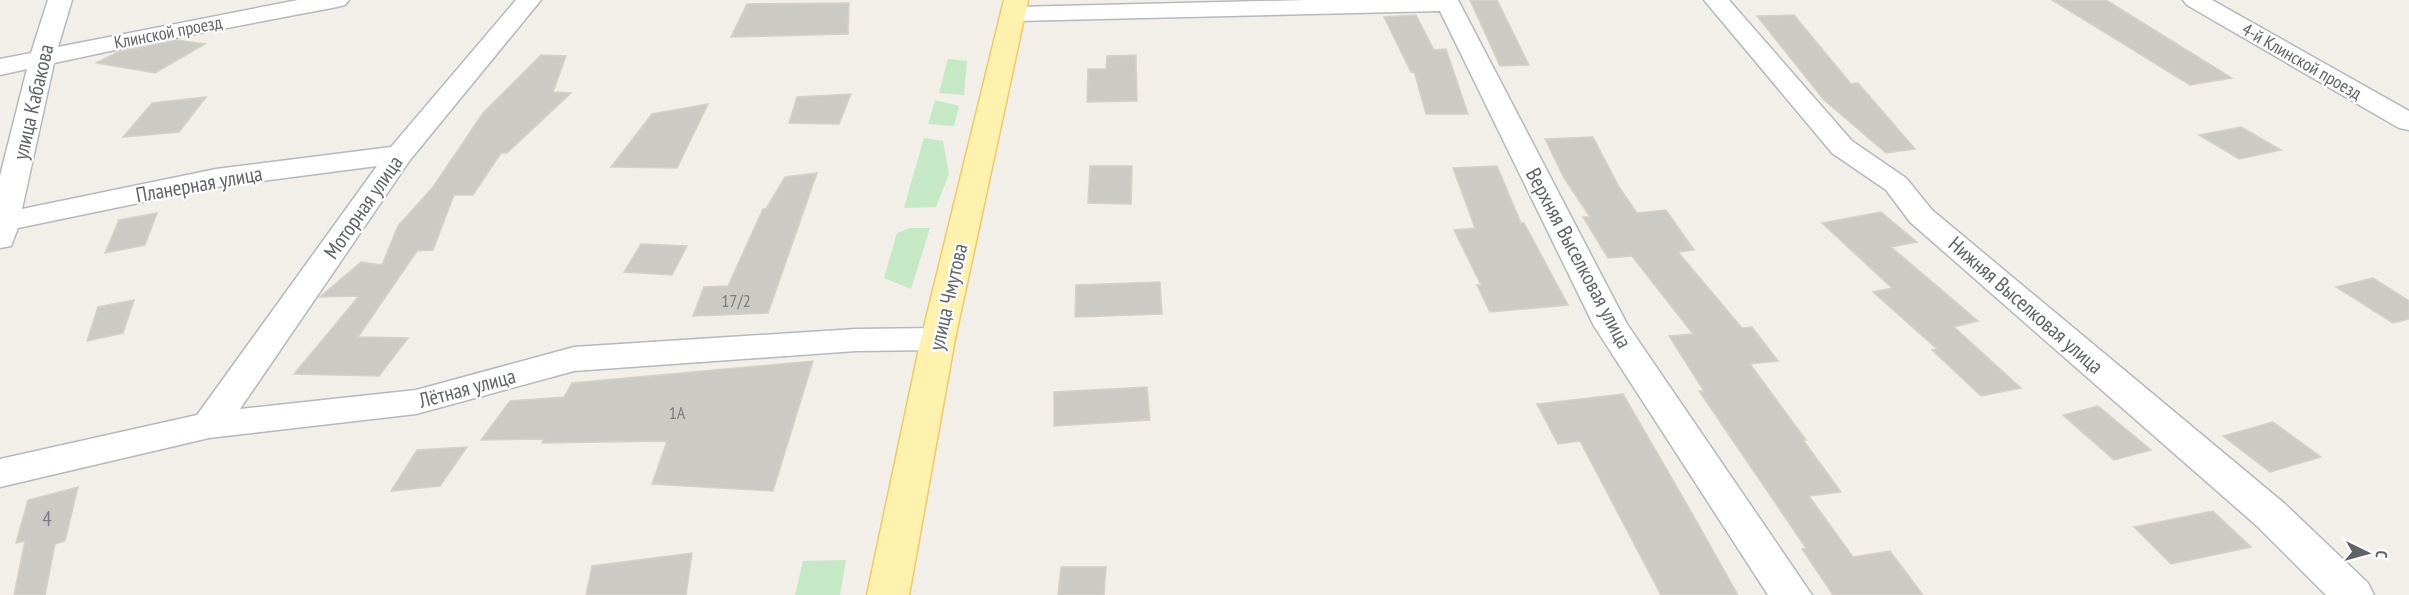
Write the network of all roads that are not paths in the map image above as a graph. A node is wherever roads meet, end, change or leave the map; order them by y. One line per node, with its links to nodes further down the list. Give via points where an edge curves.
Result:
1 (60, 0): 8 (street, улица Кабакова)
2 (337, 0): 8 (street, Клинской проезд)
3 (530, 0): 11 (street, Моторная улица)
4 (1716, 0): 18 (street, Нижняя Выселковая улица, via 1842,147 1896,184 1921,216 2271,515)
5 (2196, 0): 10 (street, 4-й Клинской проезд)
6 (1447, 2): 7 (street); 17 (street, Верхняя Выселковая улица, via 1611,326)
7 (1015, 7): 13 (main road, улица Чмутова)
8 (42, 59): 9 (street, Клинской проезд); 12 (street, улица Кабакова)
9 (0, 67)
10 (2409, 122)
11 (400, 154): 12 (street, Планерная улица, via 216,178); 14 (street, Моторная улица)
12 (2, 228)
13 (938, 339): 14 (street, Лётная улица, via 856,340 574,359 416,402); 16 (main road, улица Чмутова)
14 (209, 425): 15 (street, Лётная улица)
15 (0, 472)
16 (888, 595)
17 (1791, 595)
18 (2353, 595)

